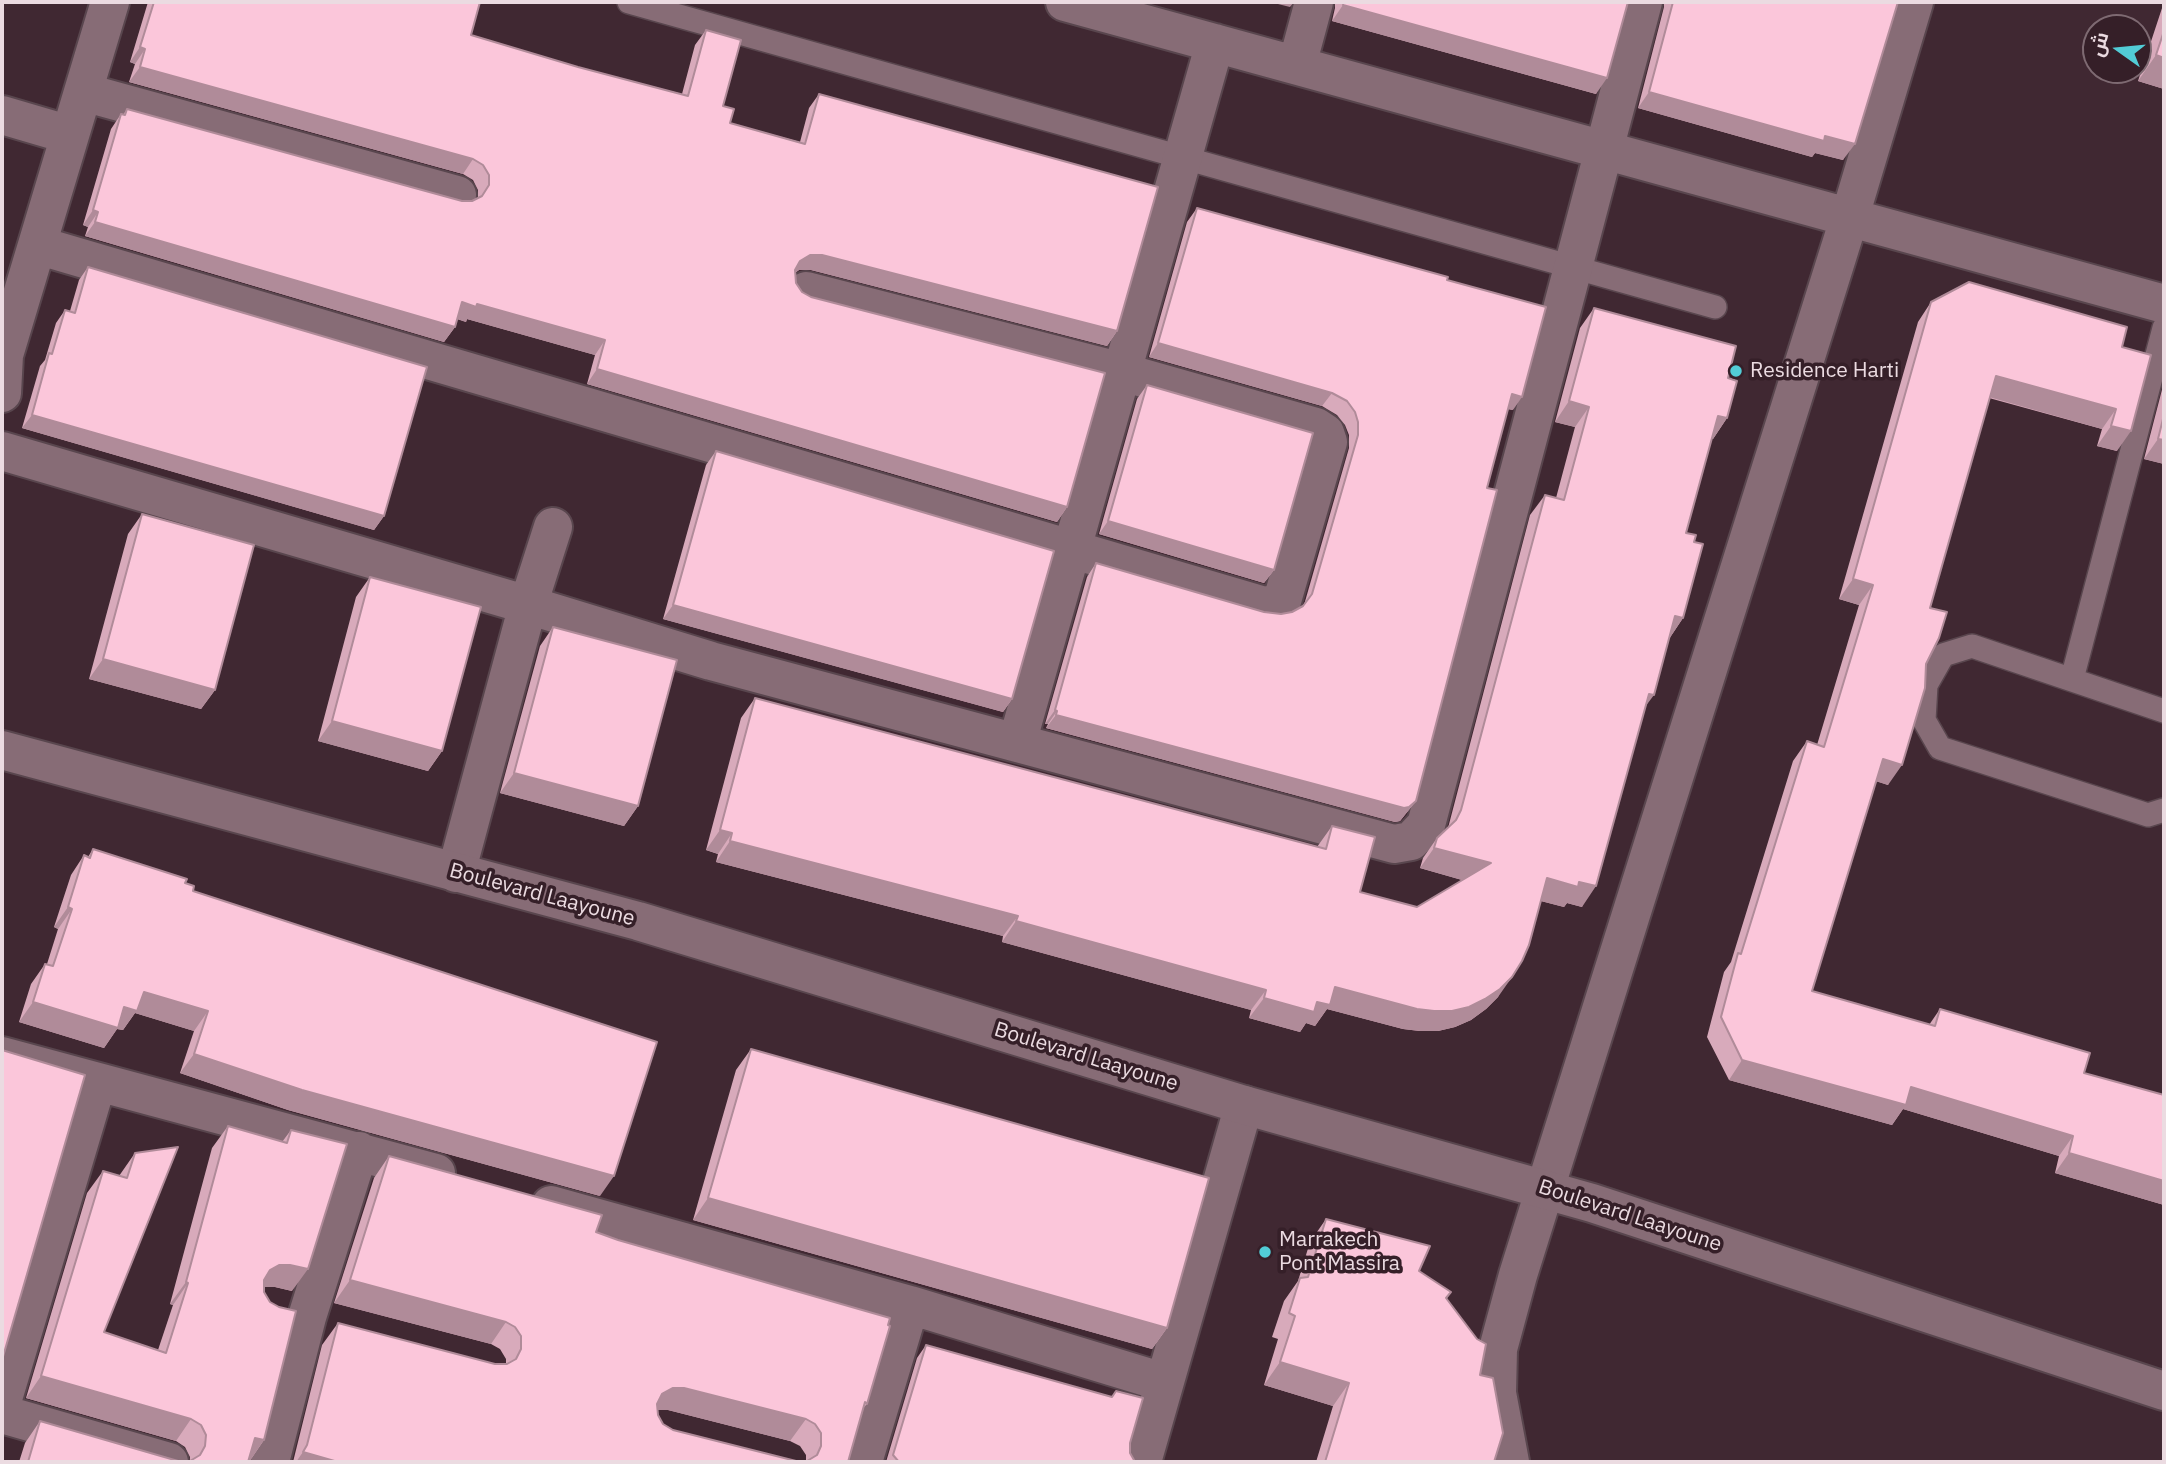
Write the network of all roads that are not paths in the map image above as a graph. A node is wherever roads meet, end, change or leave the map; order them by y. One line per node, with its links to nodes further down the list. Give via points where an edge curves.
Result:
1 (110, 2): 10 (street)
2 (629, 2): 7 (lane)
3 (1065, 2): 8 (street)
4 (1314, 2): 9 (street)
5 (1643, 2): 13 (street)
6 (1914, 2): 16 (street)
7 (693, 10): 14 (lane)
8 (1215, 43): 9 (street); 14 (street)
9 (1297, 65): 13 (street)
10 (83, 92): 12 (street); 15 (street)
11 (2, 115): 12 (street)
12 (70, 135): 17 (street)
13 (1604, 149): 16 (street); 18 (street)
14 (1183, 157): 18 (lane); 23 (street)
15 (457, 195)
16 (1850, 216): 20 (street); 40 (street)
17 (37, 245): 24 (street, via 4,355); 27 (street)
18 (1573, 268): 21 (lane); 31 (street, via 1426,825 1411,841 1394,844)
19 (806, 291): 23 (street)
20 (2164, 304)
21 (1715, 307)
22 (2164, 328): 29 (lane)
23 (1122, 372): 27 (street); 27 (street, via 1316,427 1328,442 1282,601 1273,606)
24 (2, 393)
25 (2, 451): 28 (street)
26 (553, 527): 28 (street)
27 (1071, 551): 31 (street)
28 (528, 605): 31 (street, via 711,661); 34 (street)
29 (2072, 679): 30 (lane); 33 (lane, via 1972,646 1944,655 1926,685 1924,720 1940,748 2147,815)
30 (2164, 711)
31 (1017, 743)
32 (2, 750): 34 (street, Boulevard Laayoune)
33 (2164, 810)
34 (456, 873): 37 (street, Boulevard Laayoune, via 638,921)
35 (2, 1056): 36 (street)
36 (97, 1083): 38 (street); 48 (street)
37 (1244, 1105): 40 (street, Boulevard Laayoune); 46 (street)
38 (359, 1151): 39 (street); 44 (street)
39 (464, 1181)
40 (1543, 1189): 47 (street, Boulevard Laayoune); 54 (street, via 1498,1349 1497,1393)
41 (516, 1195): 42 (street)
42 (910, 1305): 46 (street); 52 (street)
43 (269, 1308): 44 (street)
44 (307, 1317): 45 (street); 51 (street)
45 (345, 1328)
46 (1163, 1382): 53 (street)
47 (2163, 1390)
48 (2, 1402)
49 (2, 1414): 50 (street)
50 (169, 1462)
51 (270, 1462)
52 (863, 1462)
53 (1142, 1462)
54 (1510, 1462)

